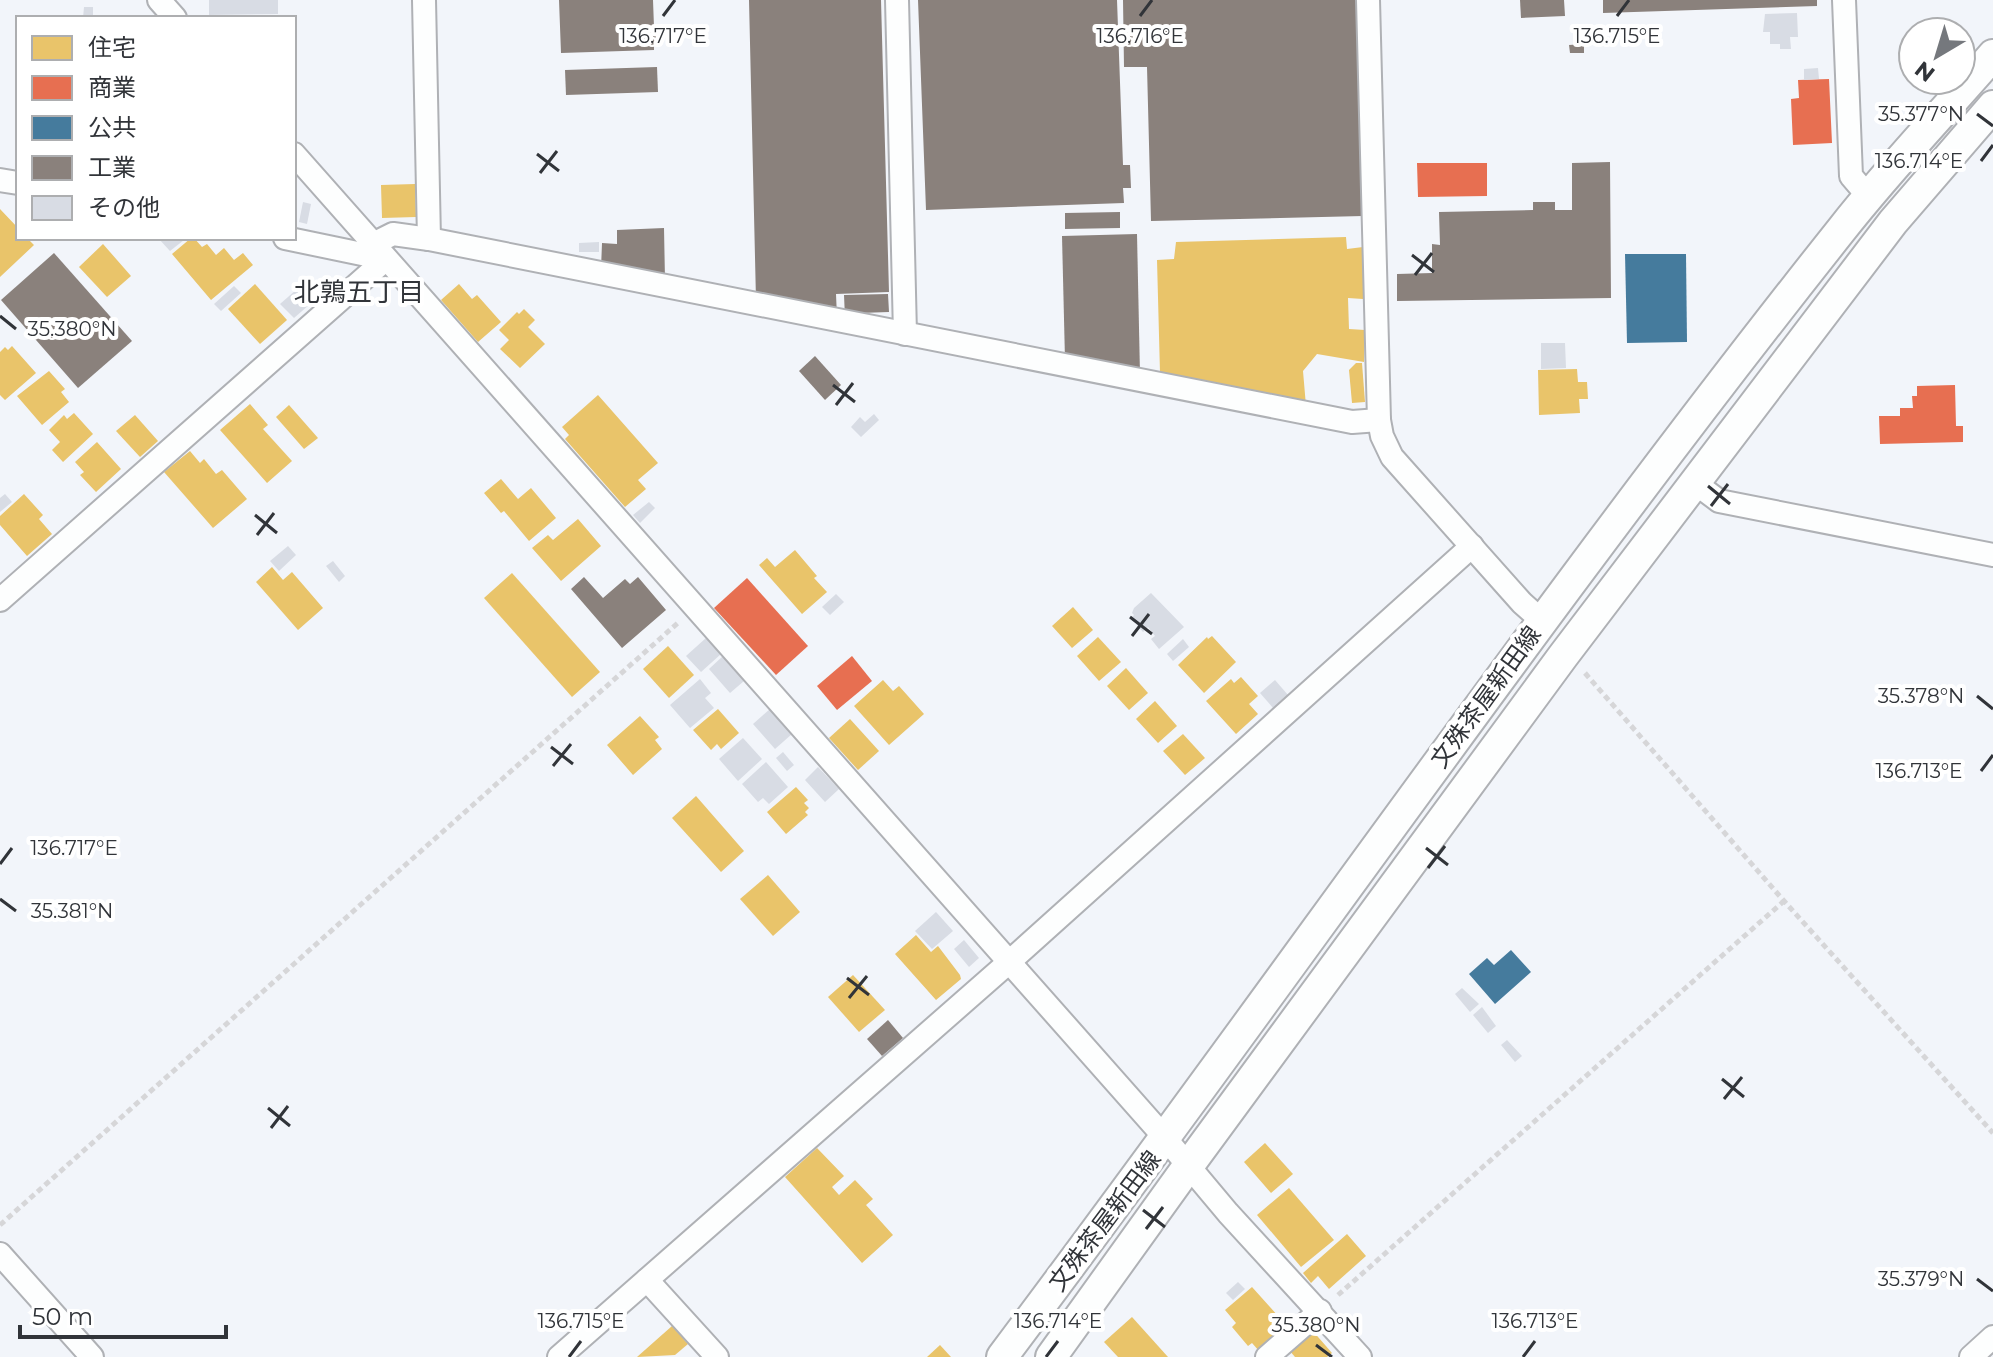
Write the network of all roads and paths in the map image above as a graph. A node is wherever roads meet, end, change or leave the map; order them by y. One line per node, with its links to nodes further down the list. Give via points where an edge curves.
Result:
1 (159, 0): 6 (street)
2 (424, 0): 11 (street)
3 (897, 0): 14 (street)
4 (1368, 0): 15 (street)
5 (1844, 0): 10 (street, via 1851,176)
6 (173, 16)
7 (1993, 55): 10 (main road, 文殊茶屋新田線)
8 (1993, 106): 16 (main road, 文殊茶屋新田線, via 1893,222)
9 (296, 156): 13 (street)
10 (1869, 197): 21 (main road, 文殊茶屋新田線)
11 (429, 239): 13 (street, via 393,234); 14 (street)
12 (296, 240): 13 (street)
13 (379, 252): 19 (street); 20 (street)
14 (905, 334): 15 (street)
15 (1381, 428): 17 (street, via 1392,457)
16 (1695, 483): 18 (street, via 1719,501); 22 (main road, 文殊茶屋新田線)
17 (1472, 546): 21 (street); 24 (street)
18 (1993, 555)
19 (0, 600)
20 (696, 607): 24 (street); 28 (path)
21 (1541, 620): 26 (main road, 文殊茶屋新田線)
22 (1563, 656): 23 (path, via 1584,673); 27 (main road, 文殊茶屋新田線)
23 (1784, 901): 25 (path); 31 (path)
24 (1008, 963): 26 (street); 30 (street)
25 (1993, 1133)
26 (1166, 1139): 27 (street); 36 (main road, 文殊茶屋新田線)
27 (1189, 1165): 31 (street); 37 (main road, 文殊茶屋新田線)
28 (0, 1225)
29 (0, 1254): 33 (street)
30 (647, 1280): 34 (street); 35 (street)
31 (1320, 1311): 38 (street); 39 (street)
32 (1993, 1337): 40 (street)
33 (92, 1357)
34 (559, 1357)
35 (717, 1357)
36 (1002, 1357)
37 (1051, 1357)
38 (1267, 1357)
39 (1360, 1357)
40 (1971, 1357)

